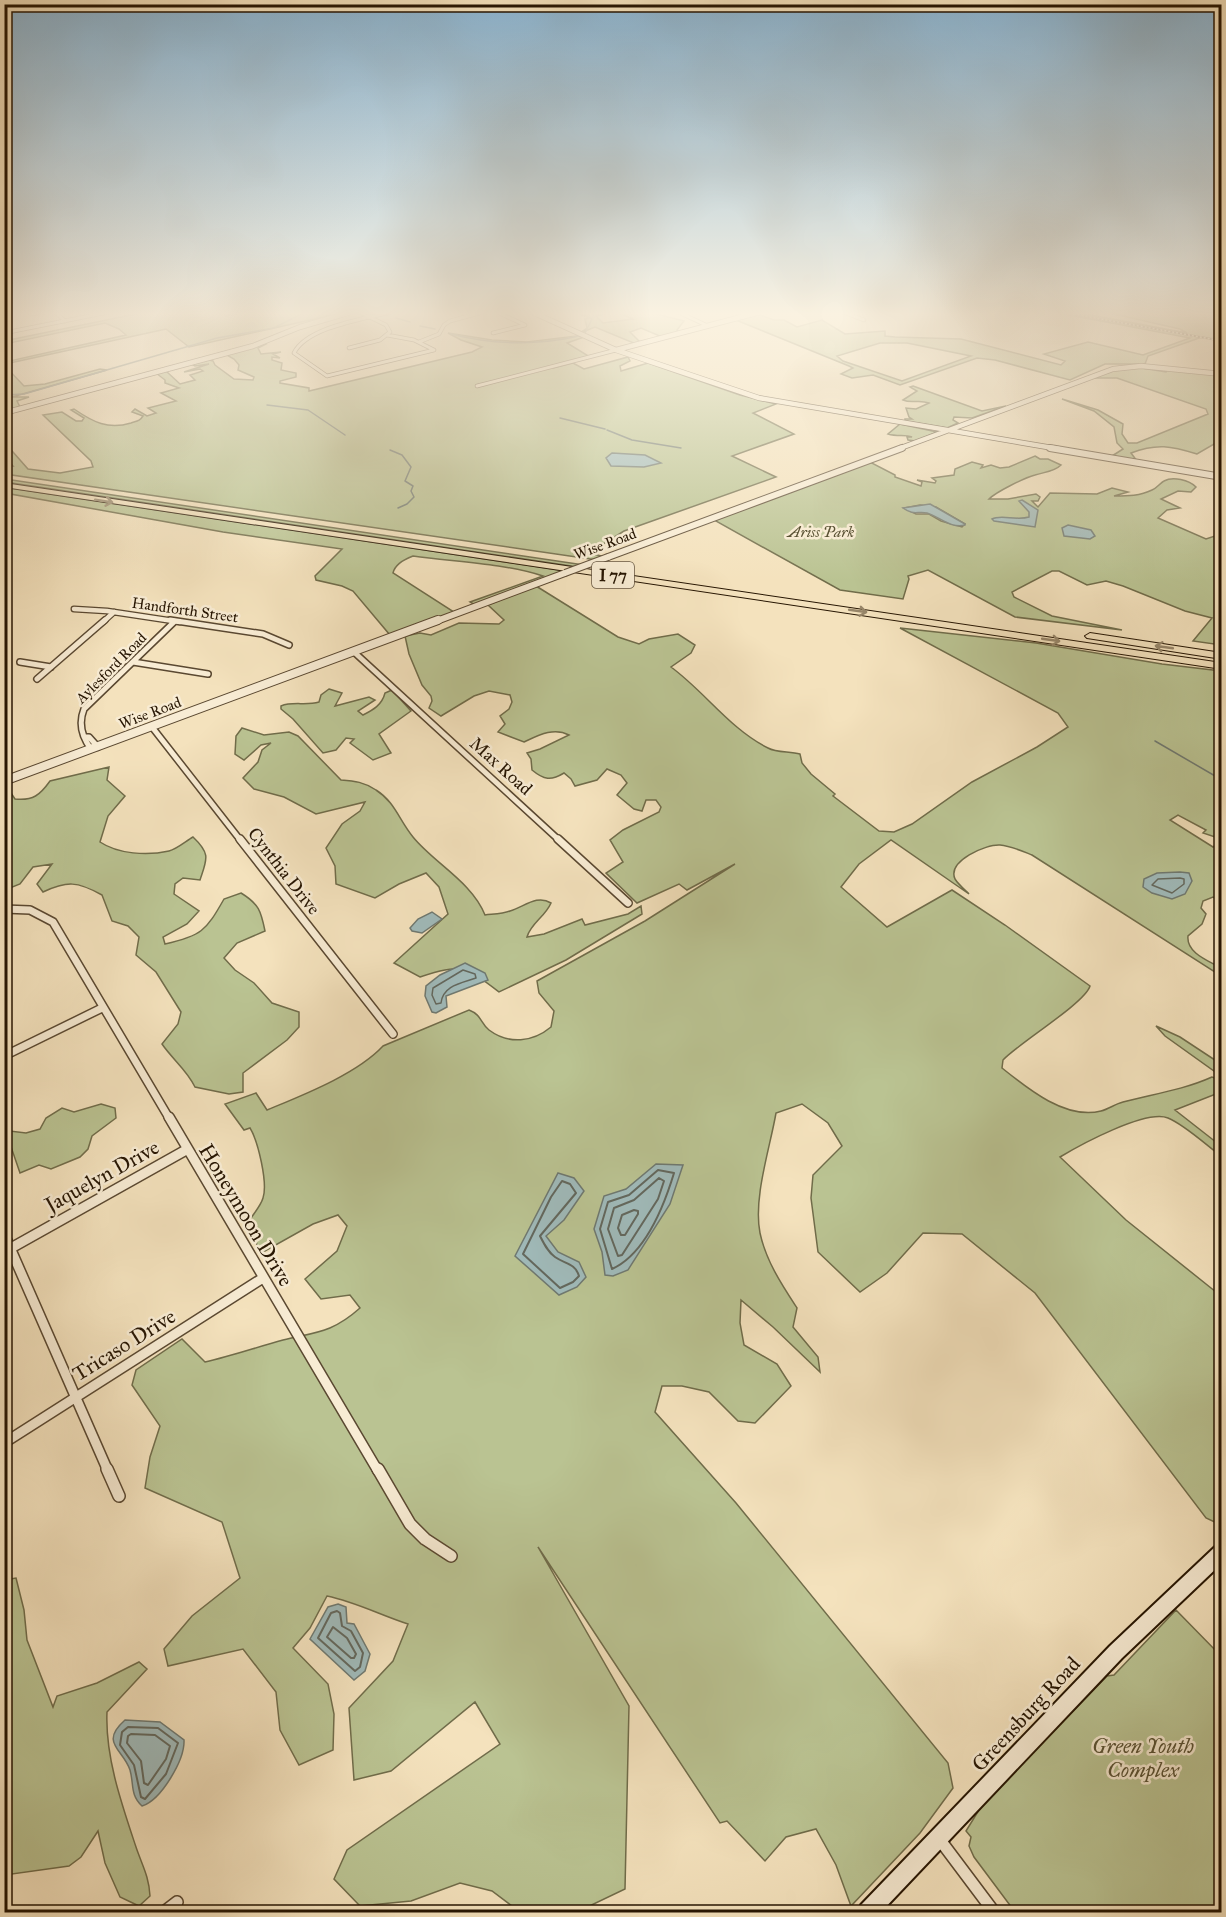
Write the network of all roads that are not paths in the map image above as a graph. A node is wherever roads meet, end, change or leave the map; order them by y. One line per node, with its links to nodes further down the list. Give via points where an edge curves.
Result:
1 (47, 401): 4 (street)
2 (779, 401): 5 (street)
3 (1027, 401): 5 (street, Wise Road)
4 (4, 413)
5 (948, 431): 7 (street); 13 (street, Wise Road, bridge)
6 (4, 477): 14 (highway, I 77, one-way to 6)
7 (1221, 477)
8 (4, 485): 17 (highway, I 77, one-way to 17)
9 (74, 609): 10 (street, Handforth Street)
10 (114, 612): 11 (street, Handforth Street); 18 (street)
11 (175, 621): 12 (street, Handforth Street, via 263,634); 16 (street, Aylesford Road)
12 (289, 645)
13 (354, 652): 21 (street, Wise Road); 24 (street, Max Road)
14 (1221, 656)
15 (20, 662): 18 (street)
16 (133, 662): 19 (street); 22 (street, Aylesford Road, via 84,709 81,729 84,740)
17 (1221, 666)
18 (51, 667): 20 (street)
19 (208, 674)
20 (37, 679)
21 (152, 727): 22 (street, Wise Road); 27 (street, Cynthia Drive)
22 (94, 748): 23 (street, Wise Road)
23 (4, 782)
24 (628, 903)
25 (4, 909): 26 (street, Honeymoon Drive, via 31,910 50,920)
26 (102, 1008): 28 (street); 29 (street, Honeymoon Drive)
27 (393, 1034)
28 (4, 1056)
29 (186, 1150): 31 (street, Jaquelyn Drive); 32 (street, Honeymoon Drive)
30 (4, 1234): 31 (street)
31 (8, 1250): 33 (street)
32 (263, 1278): 33 (street, Tricaso Drive); 37 (street, Honeymoon Drive, via 410,1524)
33 (76, 1397): 34 (street, Tricaso Drive); 35 (street)
34 (4, 1443)
35 (119, 1496)
36 (1221, 1552): 38 (main road, Greensburg Road, via 1116,1652)
37 (451, 1556)
38 (939, 1839): 41 (main road, Greensburg Road); 42 (street)
39 (177, 1902): 40 (street)
40 (164, 1912)
41 (868, 1912)
42 (994, 1912)

